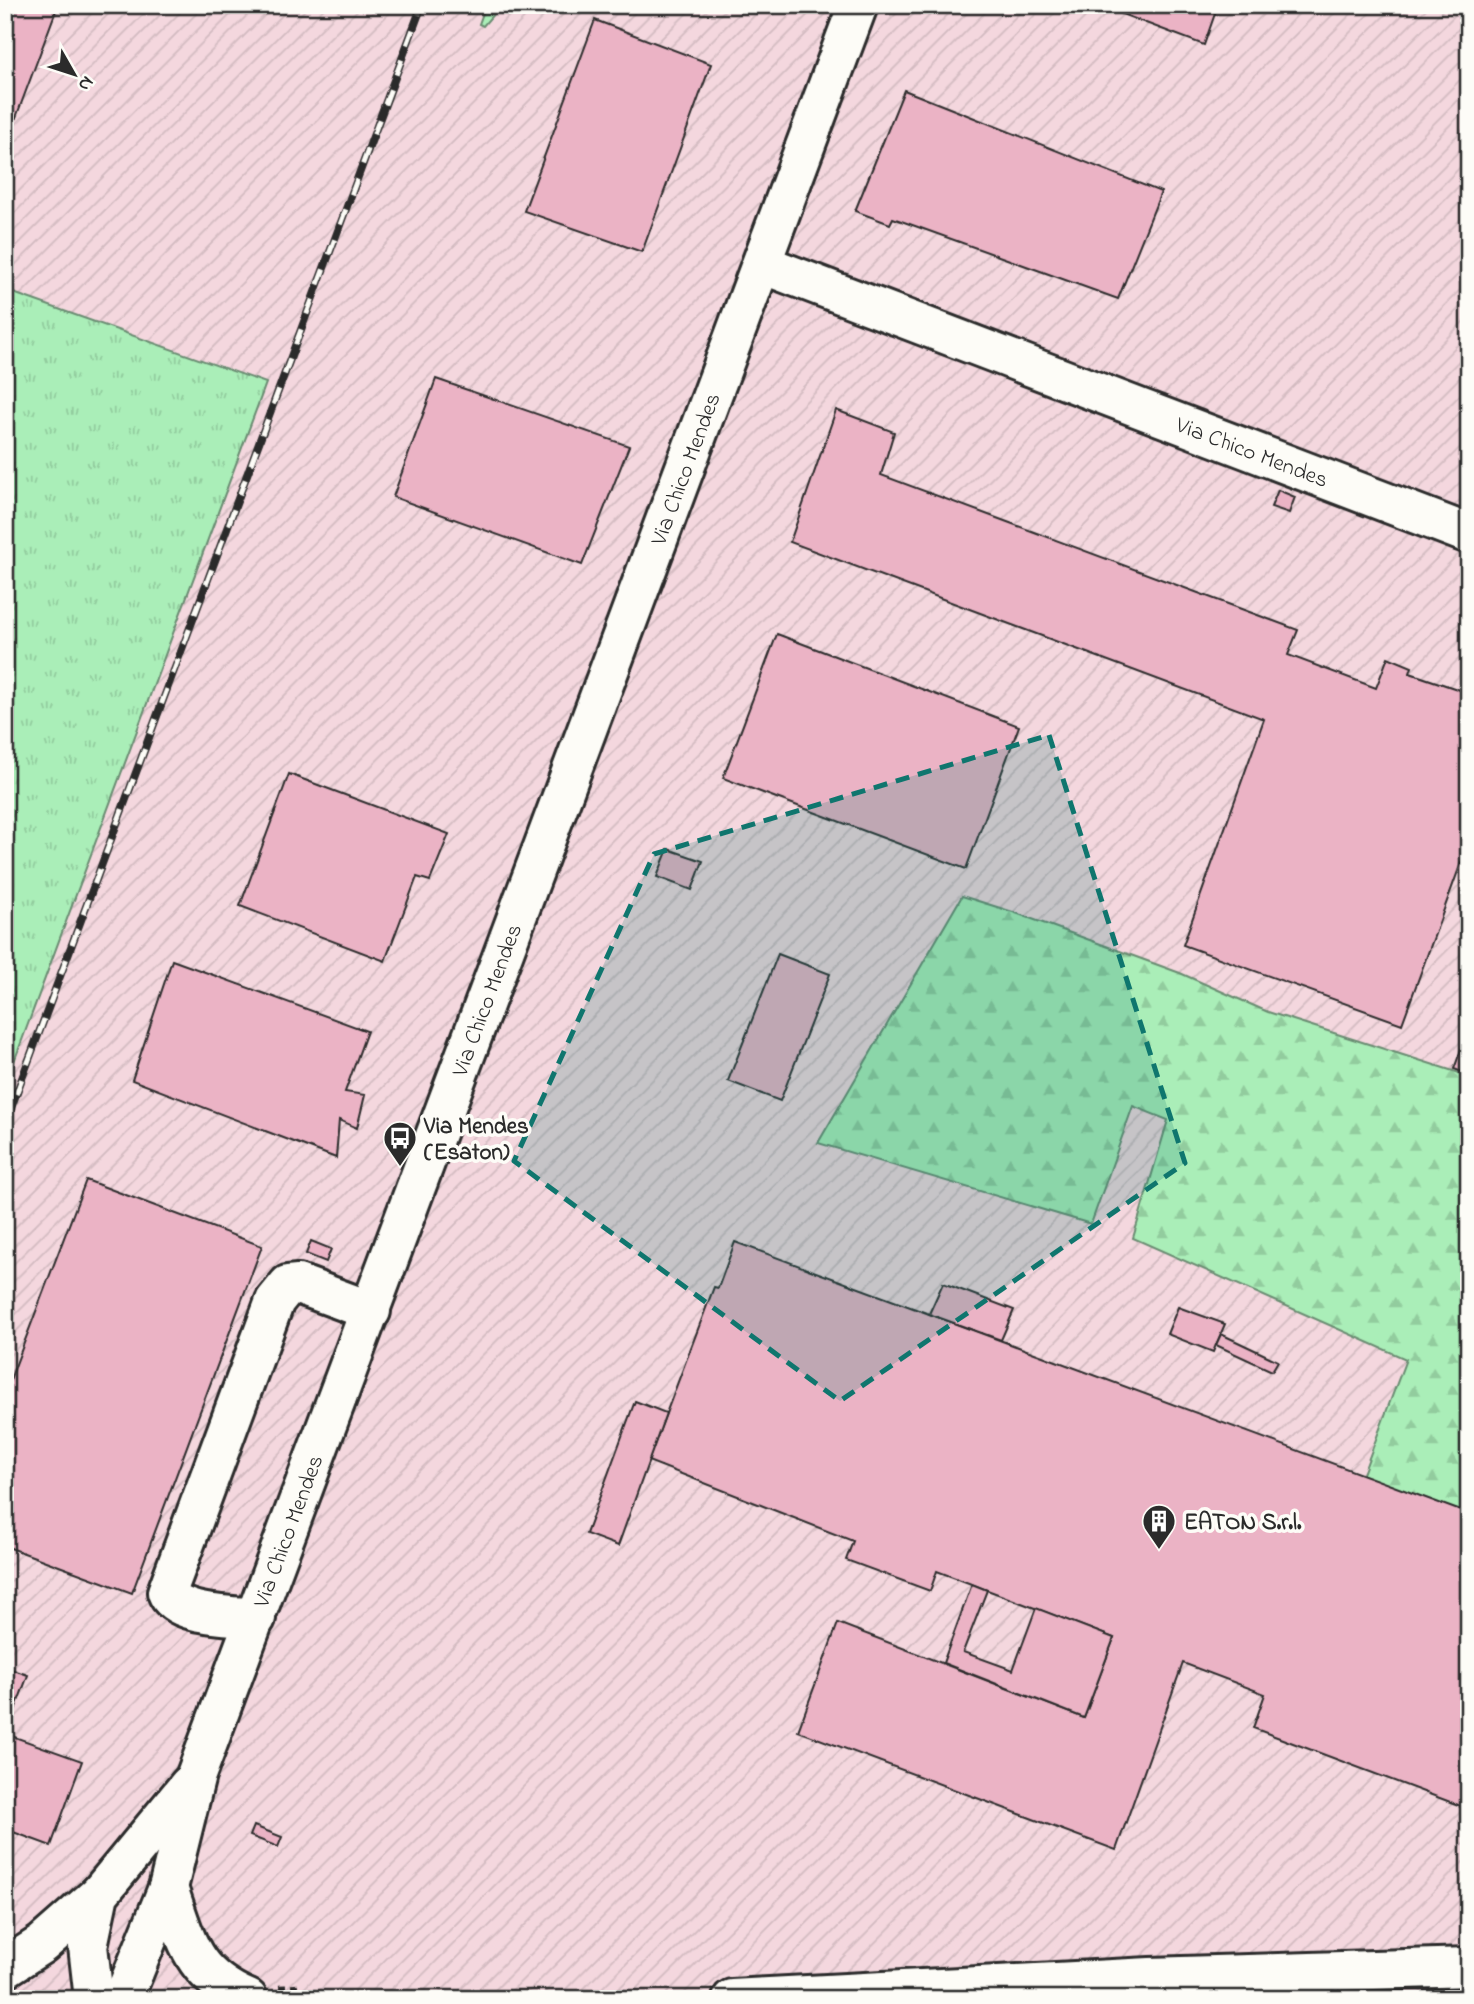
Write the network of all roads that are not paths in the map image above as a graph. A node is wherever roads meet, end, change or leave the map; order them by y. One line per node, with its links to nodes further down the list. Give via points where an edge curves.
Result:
1 (858, 5): 2 (street, Via Chico Mendes)
2 (762, 264): 3 (street, Via Chico Mendes); 4 (street, Via Chico Mendes)
3 (1469, 534)
4 (371, 1311): 5 (street, Via Chico Mendes); 5 (street, via 298,1283 288,1285 275,1301 167,1592 170,1600 183,1608)
5 (256, 1618): 6 (street, Via Chico Mendes)
6 (197, 1775): 7 (street, Via Chico Mendes); 8 (street, Via Chico Mendes)
7 (168, 1888): 12 (street, Via Chico Mendes); 13 (street, via 192,1956 225,1989)
8 (99, 1894): 10 (street, Via Chico Mendes, via 42,1944); 11 (street, Via Chico Mendes, via 88,1947)
9 (1469, 1967): 14 (street, via 1150,1977)
10 (5, 1968)
11 (94, 1999)
12 (123, 1999)
13 (248, 1999)
14 (732, 1999)

